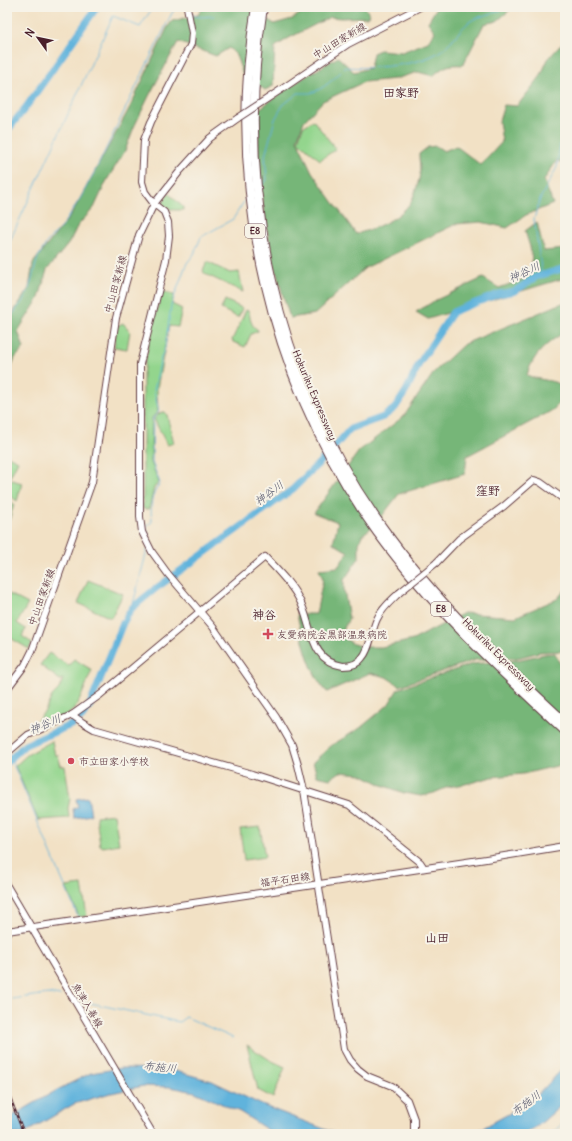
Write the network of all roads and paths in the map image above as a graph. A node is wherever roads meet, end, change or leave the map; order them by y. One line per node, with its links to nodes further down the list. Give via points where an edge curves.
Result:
1 (187, 7): 5 (street, via 192,33 191,44 154,115 144,140 142,182 145,192)
2 (256, 7): 6 (highway, Hokuriku Expressway / E8, via 247,105 253,218 264,279 281,339 301,395)
3 (263, 7): 6 (highway, Hokuriku Expressway / E8, via 257,48 254,102 255,167 261,225 286,333)
4 (420, 7): 5 (street, 中山田家新線, bridge, via 348,44 215,135 166,187)
5 (154, 204): 9 (street, via 164,212 169,236 166,260 140,364 140,517 142,532 152,552); 10 (street, 中山田家新線, via 139,235 116,318 90,489 32,651 22,670)
6 (327, 442): 7 (highway, Hokuriku Expressway / E8)
7 (340, 466): 12 (highway, Hokuriku Expressway / E8, via 382,527 436,594 484,645); 13 (highway, Hokuriku Expressway / E8, via 377,531 418,584 480,650)
8 (565, 500): 9 (street, bridge, via 534,480 459,539 436,563 387,604 378,618 367,652 353,665 336,664 320,654 300,600 291,586 264,557)
9 (200, 611): 11 (street); 15 (street, via 276,717 292,745)
10 (7, 689)
11 (74, 714): 14 (street, via 28,735); 15 (street, via 94,728)
12 (565, 722)
13 (565, 731)
14 (7, 753)
15 (304, 790): 17 (street, via 349,805 420,862); 18 (street)
16 (565, 846): 17 (street, 福平石田線)
17 (424, 868): 18 (street, 福平石田線)
18 (319, 884): 20 (street, 福平石田線); 23 (street, via 344,1048 358,1069 392,1086 407,1100 414,1119)
19 (7, 886): 20 (street, 魚津入善線)
20 (31, 927): 21 (street, 福平石田線); 22 (street, 魚津入善線)
21 (7, 931)
22 (152, 1134)
23 (414, 1134)

